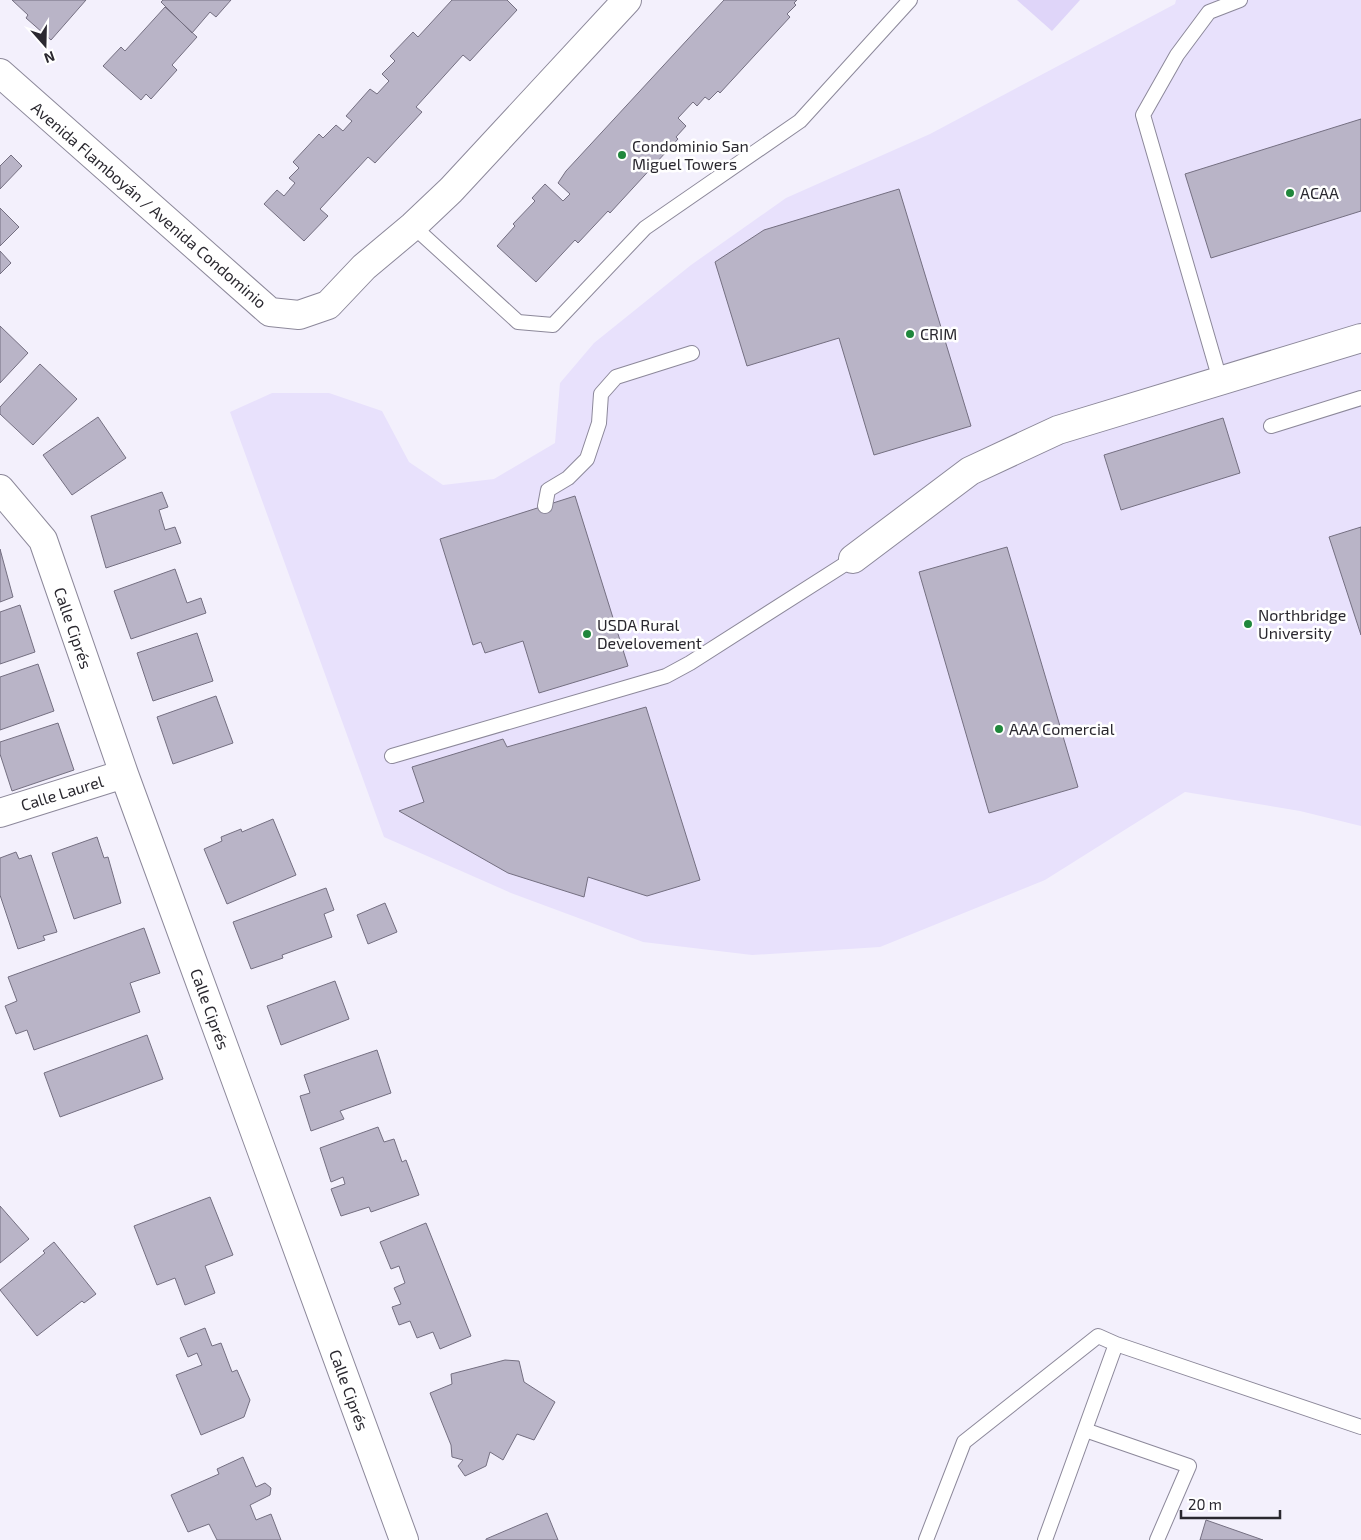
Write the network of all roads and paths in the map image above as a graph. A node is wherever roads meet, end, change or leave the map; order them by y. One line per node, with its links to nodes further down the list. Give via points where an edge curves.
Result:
1 (627, 0): 5 (street, Avenida Flamboyán / Avenida Condominio, via 451,190)
2 (910, 0): 5 (lane, via 800,120 646,228 553,325 518,322)
3 (1240, 0): 8 (lane, via 1208,12 1177,55 1143,115)
4 (0, 73): 5 (street, Avenida Flamboyán / Avenida Condominio, via 270,312 298,315 328,305 364,267)
5 (413, 226)
6 (1361, 338): 8 (street)
7 (692, 353): 12 (lane, via 616,377 601,394 599,423 587,459 568,478 548,490)
8 (1220, 380): 13 (street, via 1058,430 970,471)
9 (1361, 398): 10 (lane)
10 (1271, 426)
11 (0, 488): 15 (street, Calle Ciprés, via 43,540)
12 (544, 506)
13 (853, 559): 14 (lane, via 666,676)
14 (392, 756)
15 (124, 774): 16 (street, Calle Laurel); 20 (street, Calle Ciprés)
16 (0, 813)
17 (1116, 1344): 18 (lane); 19 (lane); 21 (lane, via 1098,1336 964,1442)
18 (1361, 1427)
19 (1085, 1430): 22 (lane); 23 (lane, via 1189,1466)
20 (404, 1540)
21 (926, 1540)
22 (1044, 1540)
23 (1157, 1540)

